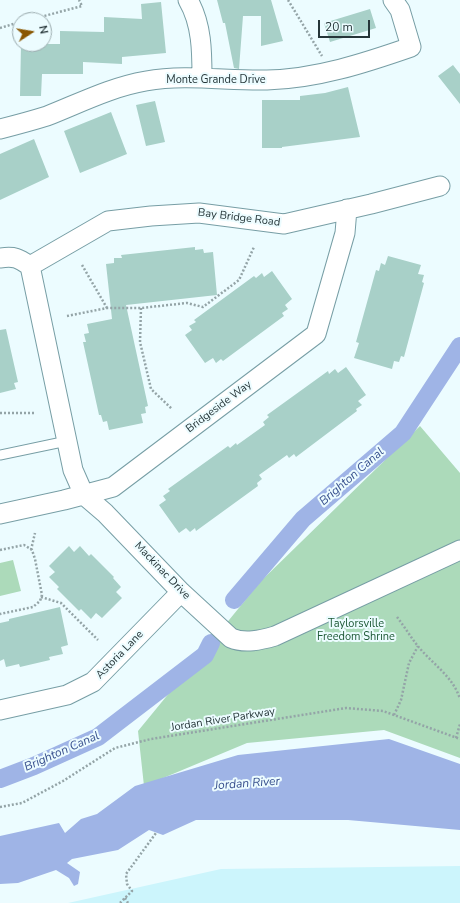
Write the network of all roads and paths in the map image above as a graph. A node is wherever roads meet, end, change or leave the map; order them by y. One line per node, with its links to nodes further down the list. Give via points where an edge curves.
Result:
1 (79, 0): 5 (path, via 82,6)
2 (188, 0): 9 (street, via 201,37)
3 (288, 0): 8 (path)
4 (393, 0): 8 (street, Monte Grande Drive, via 400,10 411,47 372,61)
5 (52, 14)
6 (12, 24): 7 (path)
7 (0, 28)
8 (330, 71): 9 (street, Monte Grande Drive, via 293,79)
9 (202, 78): 10 (street, Monte Grande Drive, via 170,78 124,86 46,116)
10 (0, 129)
11 (440, 186): 12 (street, Bay Bridge Road)
12 (347, 209): 16 (street, Bay Bridge Road, via 284,224 199,213 108,221); 25 (street, Bridgeside Way, via 345,233 316,334 113,487)
13 (254, 247): 18 (path, via 239,280 203,307 187,303)
14 (0, 258): 16 (street, via 18,258)
15 (82, 265): 17 (path)
16 (30, 266): 23 (street, Mackinac Drive)
17 (107, 308): 18 (path); 19 (path)
18 (141, 308): 20 (path, via 140,342 150,389)
19 (67, 316)
20 (172, 409)
21 (0, 413): 22 (path)
22 (35, 413)
23 (67, 441): 24 (lane); 25 (street, Mackinac Drive, via 73,470)
24 (0, 455)
25 (84, 495): 26 (street, Bridgeside Way); 31 (street, Mackinac Drive, via 105,513)
26 (0, 514)
27 (35, 533): 29 (path)
28 (0, 550): 29 (path, via 19,546)
29 (31, 550): 32 (path, via 35,558)
30 (460, 550): 31 (street, Mackinac Drive, via 265,639 238,641 231,638)
31 (181, 592): 38 (street, Astoria Lane, via 93,682 67,695)
32 (41, 597): 33 (path, via 33,607); 35 (path, via 61,603)
33 (0, 614)
34 (398, 617): 36 (path)
35 (98, 640)
36 (418, 646): 37 (path, via 453,684); 39 (path, via 409,663 401,700)
37 (460, 699)
38 (0, 710)
39 (394, 715): 41 (path, Jordan River Parkway); 43 (path, Jordan River Parkway, via 383,711 346,708 151,739 115,748 22,803)
40 (460, 724): 41 (path)
41 (456, 738): 42 (path, Jordan River Parkway)
42 (460, 739)
43 (0, 807)
44 (156, 833): 45 (path, via 126,874 127,884 132,891)
45 (125, 898): 46 (path); 47 (path)
46 (120, 903)
47 (128, 903)

